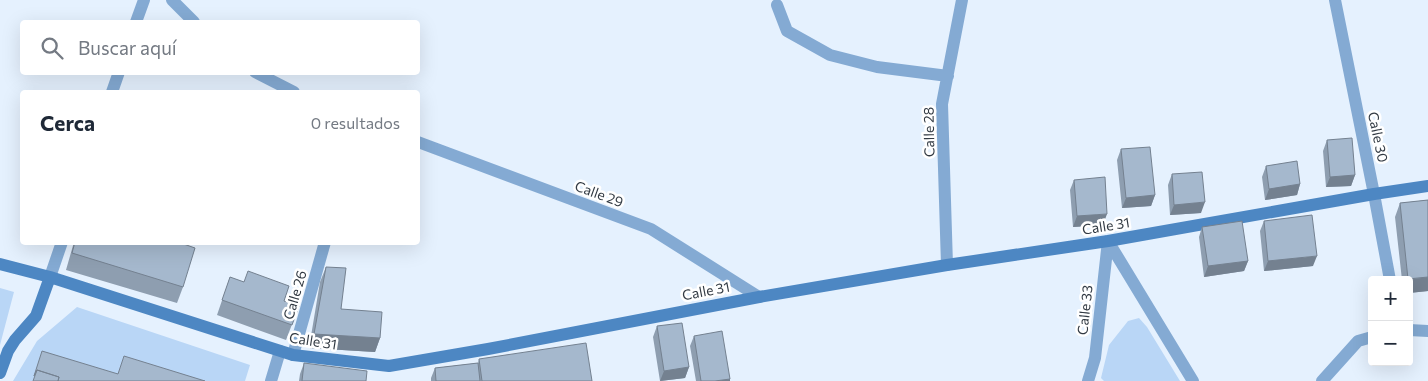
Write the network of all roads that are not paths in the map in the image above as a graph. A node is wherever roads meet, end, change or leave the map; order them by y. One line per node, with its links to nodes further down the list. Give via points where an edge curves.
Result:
1 (144, 0): 6 (street)
2 (172, 0): 7 (street)
3 (962, 0): 10 (street, Calle 28)
4 (1335, 0): 15 (street, Calle 30)
5 (777, 5): 10 (street, via 787,31 830,55 877,67)
6 (137, 20)
7 (192, 20)
8 (118, 75): 11 (street)
9 (261, 75): 12 (street)
10 (948, 76): 20 (street, Calle 28, via 942,104)
11 (113, 90)
12 (290, 90)
13 (420, 143): 23 (street, Calle 29, via 651,229)
14 (1428, 186): 15 (street, Calle 31)
15 (1374, 194): 16 (street, Calle 31); 21 (street, Calle 30)
16 (1108, 241): 20 (street, Calle 31); 31 (street, Calle 33, via 1095,358); 32 (street)
17 (61, 245): 22 (street)
18 (325, 245): 28 (street, Calle 26)
19 (0, 264): 22 (street, Calle 31)
20 (947, 265): 23 (street, Calle 31)
21 (1389, 276)
22 (50, 277): 27 (street, Calle 31); 29 (street, via 36,316 15,340)
23 (759, 297): 28 (street, Calle 31, via 388,366)
24 (1413, 330): 25 (street)
25 (1428, 331)
26 (1368, 338): 33 (street, via 1358,341)
27 (280, 352): 28 (street, Calle 31); 30 (street)
28 (293, 355)
29 (0, 372)
30 (272, 381)
31 (1088, 381)
32 (1193, 381)
33 (1322, 381)

